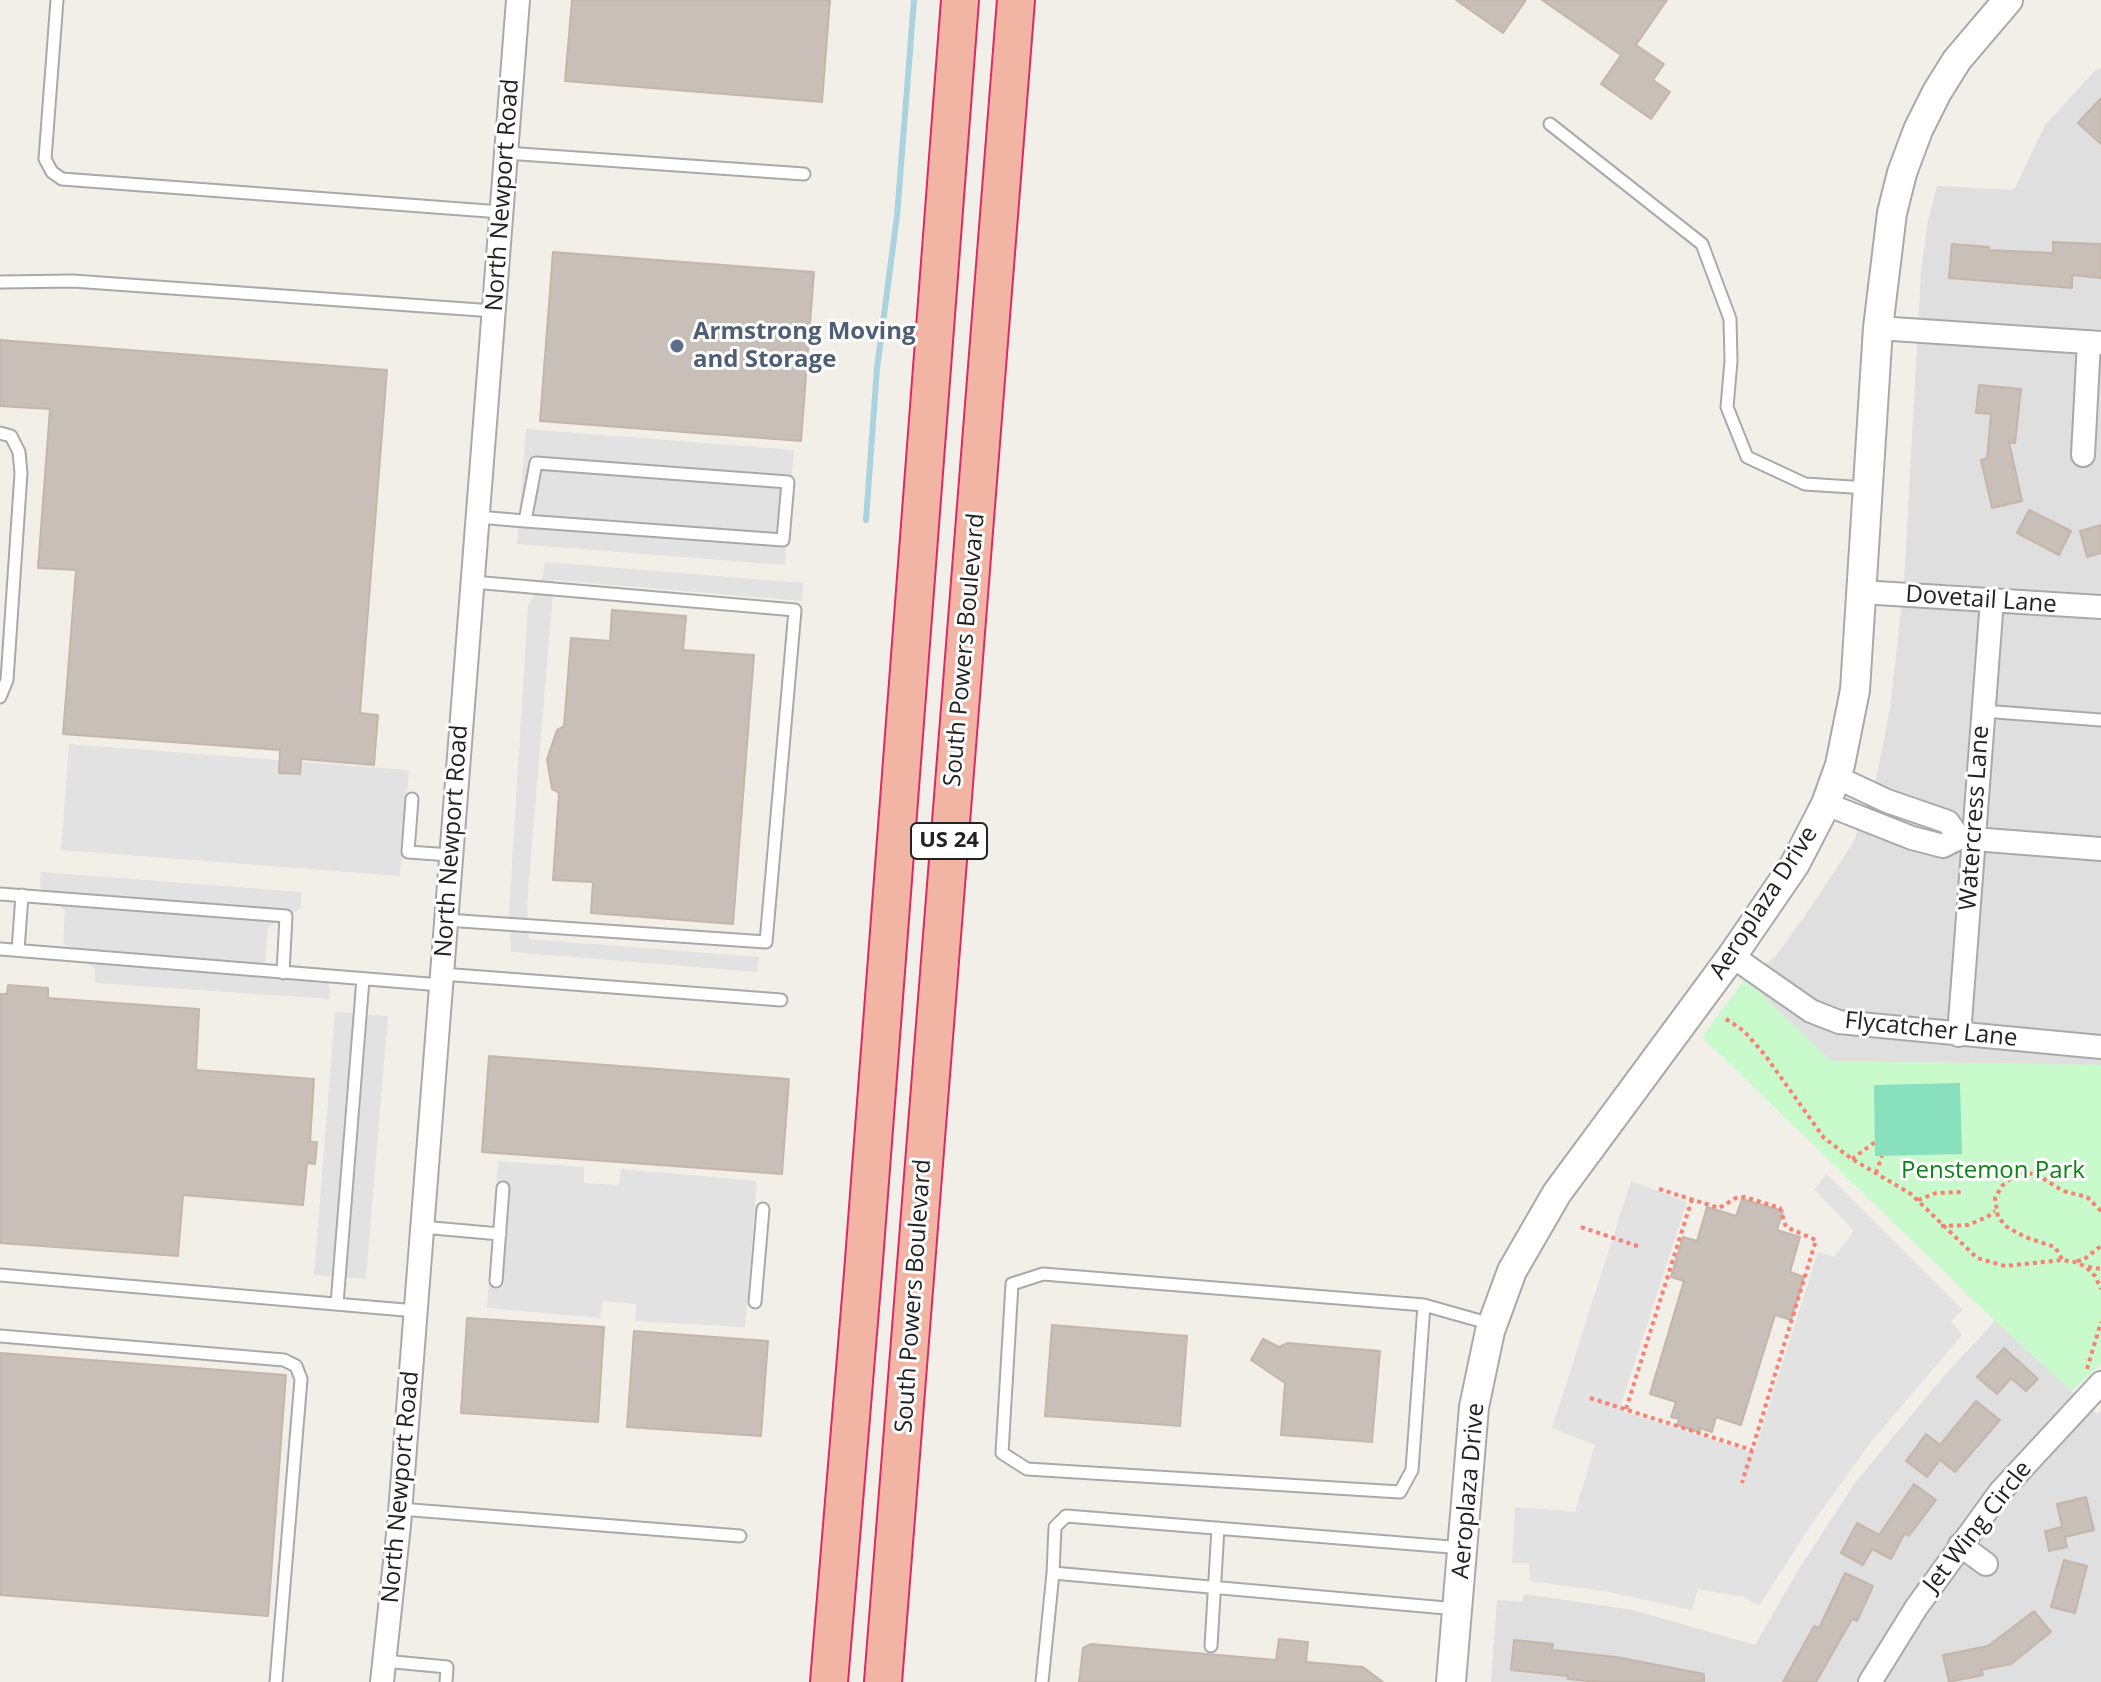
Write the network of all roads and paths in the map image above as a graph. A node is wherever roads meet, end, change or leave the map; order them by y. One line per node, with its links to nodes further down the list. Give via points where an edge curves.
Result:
1 (57, 0): 9 (lane, via 45,159 62,179)
2 (518, 0): 7 (street, North Newport Road)
3 (960, 0): 94 (highway, US 24)
4 (1016, 0): 95 (highway, South Powers Boulevard / US 24)
5 (2008, 0): 12 (street, Aeroplaza Drive, via 1957,60 1918,130 1892,213)
6 (1550, 124): 16 (lane, via 1702,244 1730,319 1727,407 1747,457 1805,484)
7 (506, 153): 8 (lane); 9 (street, North Newport Road)
8 (804, 174)
9 (501, 212): 11 (street, North Newport Road)
10 (0, 282): 11 (lane, via 73,281)
11 (494, 311): 17 (street, North Newport Road)
12 (1878, 328): 13 (street); 16 (street, Aeroplaza Drive)
13 (2095, 342): 15 (street)
14 (0, 433): 23 (lane, via 11,436 21,473 7,680)
15 (2083, 455)
16 (1868, 488): 20 (street, Aeroplaza Drive)
17 (478, 517): 18 (lane); 19 (street, North Newport Road)
18 (525, 521): 18 (lane, via 536,463 788,482 783,540)
19 (473, 582): 30 (street, North Newport Road); 33 (lane, via 795,610 766,942)
20 (1861, 592): 21 (street, Dovetail Lane); 26 (street, Aeroplaza Drive, via 1855,690)
21 (1992, 600): 22 (street, Dovetail Lane); 24 (street, Watercress Lane)
22 (2101, 607)
23 (0, 697)
24 (1983, 711): 25 (lane); 28 (street, Watercress Lane)
25 (2101, 720)
26 (1831, 791): 28 (street, via 1912,838 1943,846); 36 (street, Aeroplaza Drive, via 1795,864)
27 (412, 799): 30 (lane, via 408,852)
28 (1966, 839): 29 (street); 42 (street, Watercress Lane)
29 (2101, 849)
30 (451, 855): 33 (street, North Newport Road)
31 (0, 894): 32 (lane)
32 (22, 895): 35 (lane); 37 (lane, via 286,916)
33 (446, 920): 39 (street, North Newport Road)
34 (0, 949): 35 (lane)
35 (18, 950): 37 (lane)
36 (1732, 956): 42 (street, Flycatcher Lane, via 1823,1017); 74 (street, Aeroplaza Drive, via 1557,1193 1512,1271)
37 (283, 973): 38 (lane)
38 (363, 979): 39 (lane); 70 (lane)
39 (442, 980): 40 (lane); 57 (street, North Newport Road)
40 (781, 1000)
41 (1726, 1019): 46 (path, via 1765,1055 1824,1138)
42 (1959, 1035): 43 (street, Flycatcher Lane)
43 (2101, 1047)
44 (1875, 1142): 46 (path)
45 (1882, 1156): 47 (path)
46 (1852, 1159): 47 (path)
47 (1876, 1173): 52 (path)
48 (503, 1188): 59 (lane)
49 (1659, 1189): 51 (path)
50 (1962, 1192): 52 (path)
51 (1692, 1199): 78 (path); 79 (path, via 1719,1208 1745,1197 1780,1208 1786,1227 1816,1240)
52 (1918, 1200): 56 (path)
53 (763, 1209): 69 (lane)
54 (1995, 1211): 55 (path, via 2002,1186 2026,1172 2087,1197); 56 (path, via 1968,1225); 62 (path, via 2007,1227 2055,1247)
55 (2101, 1211)
56 (1941, 1226): 62 (path, via 1990,1263)
57 (422, 1227): 59 (lane); 72 (street, North Newport Road)
58 (1581, 1227): 61 (path)
59 (500, 1234): 67 (lane)
60 (2101, 1246): 63 (path)
61 (1640, 1247)
62 (2062, 1260): 63 (path)
63 (2075, 1262): 64 (path)
64 (2086, 1267): 65 (path); 68 (path)
65 (2101, 1269)
66 (0, 1275): 70 (lane)
67 (496, 1281)
68 (2101, 1289)
69 (755, 1302)
70 (337, 1304): 72 (lane)
71 (1424, 1305): 71 (lane, via 1043,1274 1012,1284 1002,1453 1027,1469 1400,1492 1412,1470); 74 (lane)
72 (416, 1311): 81 (street, North Newport Road)
73 (2101, 1322): 76 (path)
74 (1492, 1324): 85 (street, Aeroplaza Drive, via 1474,1407)
75 (0, 1336): 92 (lane, via 284,1360 296,1366 301,1379)
76 (2092, 1381): 84 (street, Jet Wing Circle)
77 (1590, 1398): 78 (path)
78 (1626, 1409): 79 (path)
79 (1752, 1450): 80 (path)
80 (1742, 1483)
81 (400, 1509): 83 (lane); 91 (street, North Newport Road)
82 (1218, 1528): 85 (lane); 87 (lane, via 1066,1516 1055,1527); 88 (lane)
83 (740, 1536)
84 (1960, 1545): 86 (street); 98 (street, Jet Wing Circle)
85 (1464, 1548): 89 (street, Aeroplaza Drive)
86 (1986, 1564)
87 (1053, 1573): 88 (lane); 96 (lane)
88 (1214, 1588): 89 (lane); 90 (lane)
89 (1458, 1609): 97 (street, Aeroplaza Drive)
90 (1211, 1646)
91 (383, 1672): 93 (lane, via 447,1667)
92 (276, 1682)
93 (446, 1682)
94 (829, 1682)
95 (883, 1682)
96 (1042, 1682)
97 (1451, 1682)
98 (1870, 1682)

